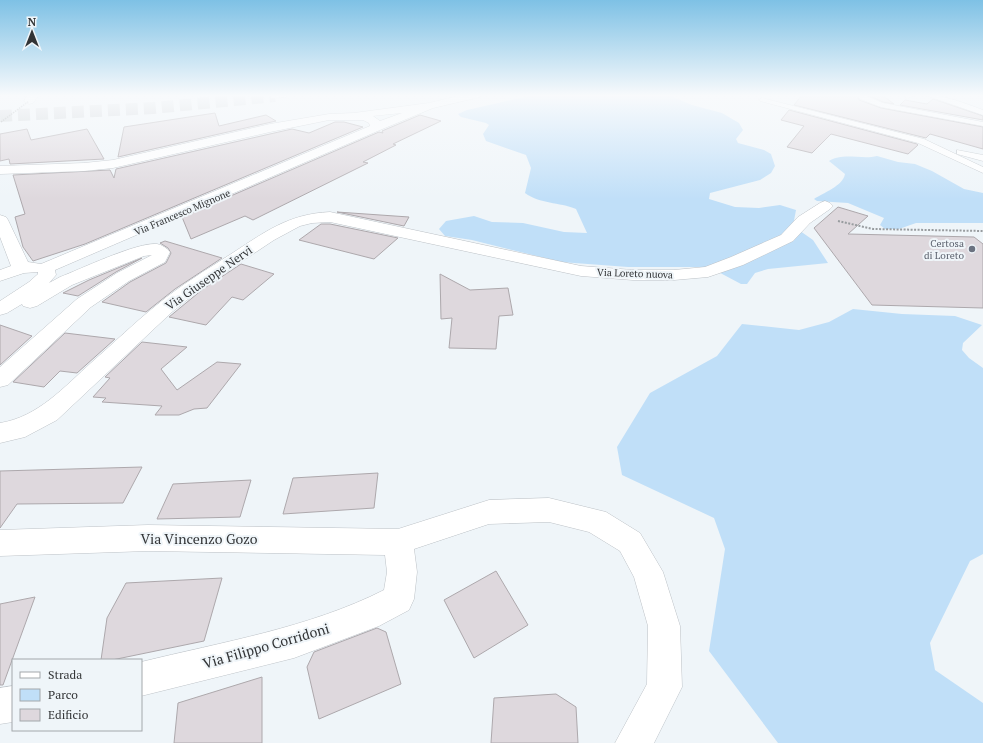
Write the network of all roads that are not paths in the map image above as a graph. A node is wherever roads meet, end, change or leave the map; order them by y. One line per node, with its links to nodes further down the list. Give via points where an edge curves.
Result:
1 (263, 130): 6 (street, Via Francesco Mignone, via 113,164 84,168)
2 (372, 130): 12 (street, Via Francesco Mignone)
3 (877, 130): 7 (lane, via 921,141)
4 (895, 130): 5 (lane)
5 (983, 158)
6 (0, 170)
7 (983, 170)
8 (819, 210): 10 (street, Via Loreto nuova, via 804,220 787,238 737,261 708,272 674,275 581,271)
9 (0, 220): 11 (street)
10 (430, 238): 17 (street, Via Giuseppe Nervi, via 330,217 311,218 294,223 196,284 165,308 49,414 22,428)
11 (21, 268): 12 (street); 13 (street)
12 (46, 268): 14 (street, via 46,274 36,286)
13 (0, 276)
14 (0, 309)
15 (0, 320): 16 (street, via 66,281 141,251 156,249 161,252 159,258 123,277 84,303)
16 (0, 379)
17 (0, 433)
18 (398, 542): 19 (street, Via Vincenzo Gozo, via 148,538); 20 (street, Via Filippo Corridoni, via 402,572 398,599 368,615 294,641); 23 (street, via 489,512 549,510 596,521 630,542 648,572 664,626 664,688)
19 (0, 543)
20 (142, 679)
21 (12, 704): 22 (street)
22 (0, 706)
23 (634, 743)

